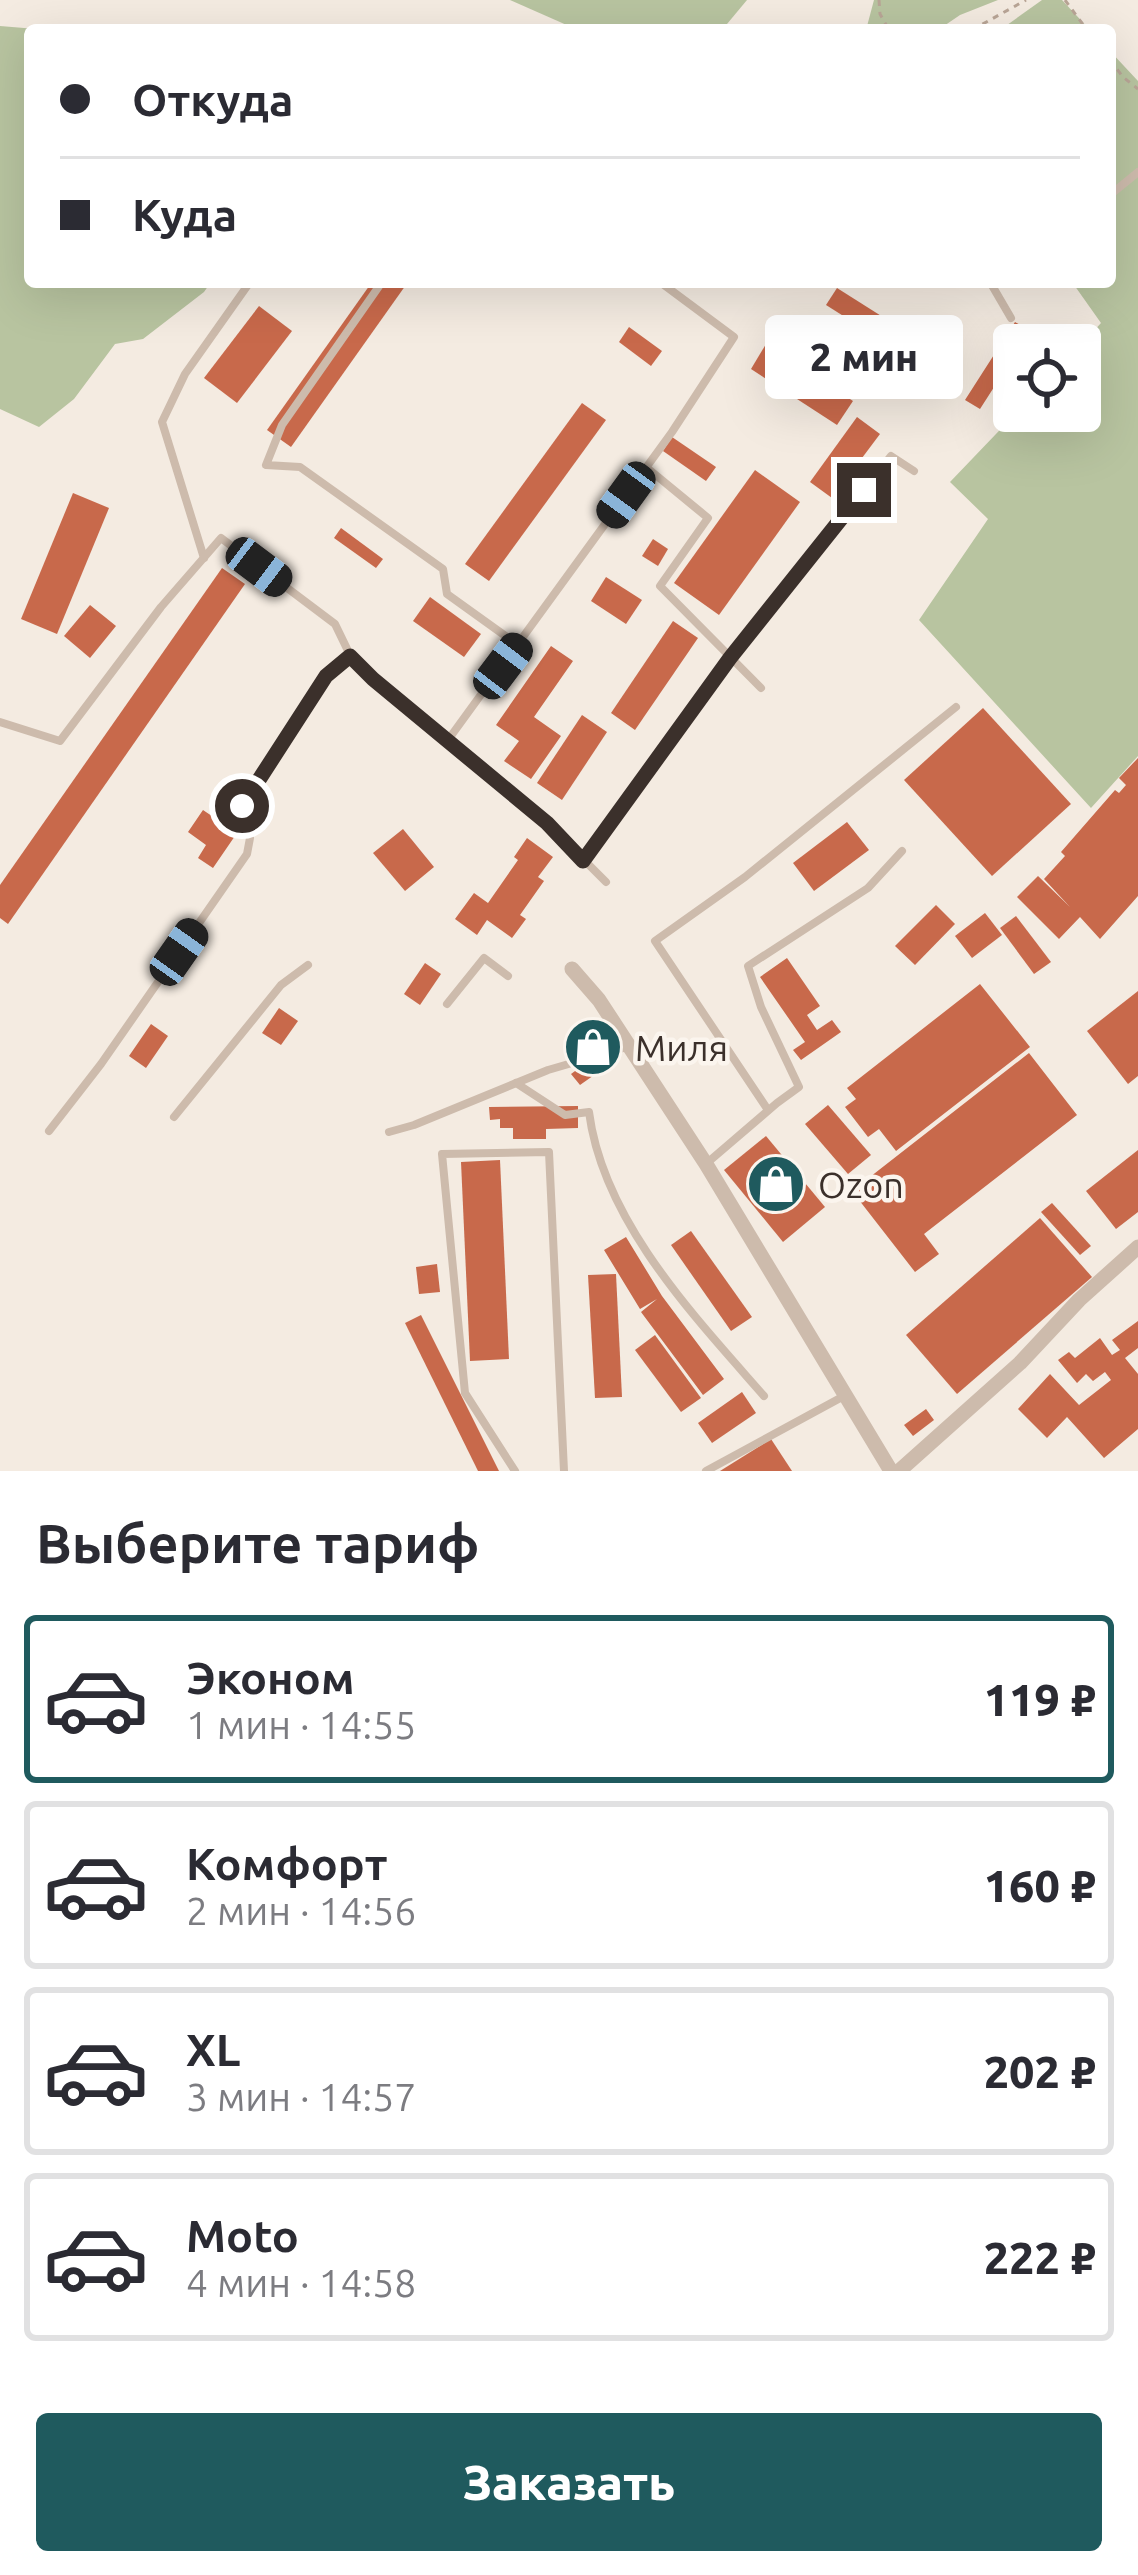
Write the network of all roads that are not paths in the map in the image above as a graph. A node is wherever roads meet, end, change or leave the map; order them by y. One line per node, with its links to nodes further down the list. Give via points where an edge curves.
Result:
1 (246, 288): 8 (lane, via 162,422)
2 (378, 288): 9 (lane, via 282,425 266,465 300,467 443,569 447,594)
3 (668, 288): 6 (lane, via 734,337)
4 (994, 288): 5 (lane)
5 (1011, 318)
6 (646, 467): 9 (lane); 11 (lane, via 708,518 660,586)
7 (914, 471): 11 (lane, via 891,456)
8 (204, 558): 10 (lane, via 221,538 335,624); 14 (lane, via 60,741)
9 (518, 646): 15 (lane)
10 (350, 656): 15 (lane); 27 (lane, via 326,676 242,806 247,854)
11 (730, 658): 12 (lane); 17 (lane)
12 (760, 688)
13 (956, 707): 25 (lane, via 655,941)
14 (0, 722)
15 (448, 740): 17 (lane)
16 (902, 851): 25 (lane, via 868,888 748,966 799,1087)
17 (583, 861): 18 (lane)
18 (607, 882)
19 (308, 965): 26 (lane, via 281,985)
20 (572, 969): 23 (street)
21 (508, 976): 22 (lane, via 484,958)
22 (447, 1004)
23 (629, 1047): 24 (lane); 29 (street)
24 (516, 1083): 28 (lane); 32 (lane, via 565,1115 589,1112 593,1144 629,1224)
25 (768, 1110): 29 (lane)
26 (173, 1117)
27 (49, 1131)
28 (389, 1132)
29 (706, 1163): 31 (street)
30 (1138, 1247): 36 (street, via 1020,1364)
31 (845, 1395): 35 (lane); 36 (street)
32 (764, 1396)
33 (514, 1471): 34 (lane, via 465,1393 442,1154 549,1152)
34 (564, 1471)
35 (706, 1471)
36 (895, 1471)

